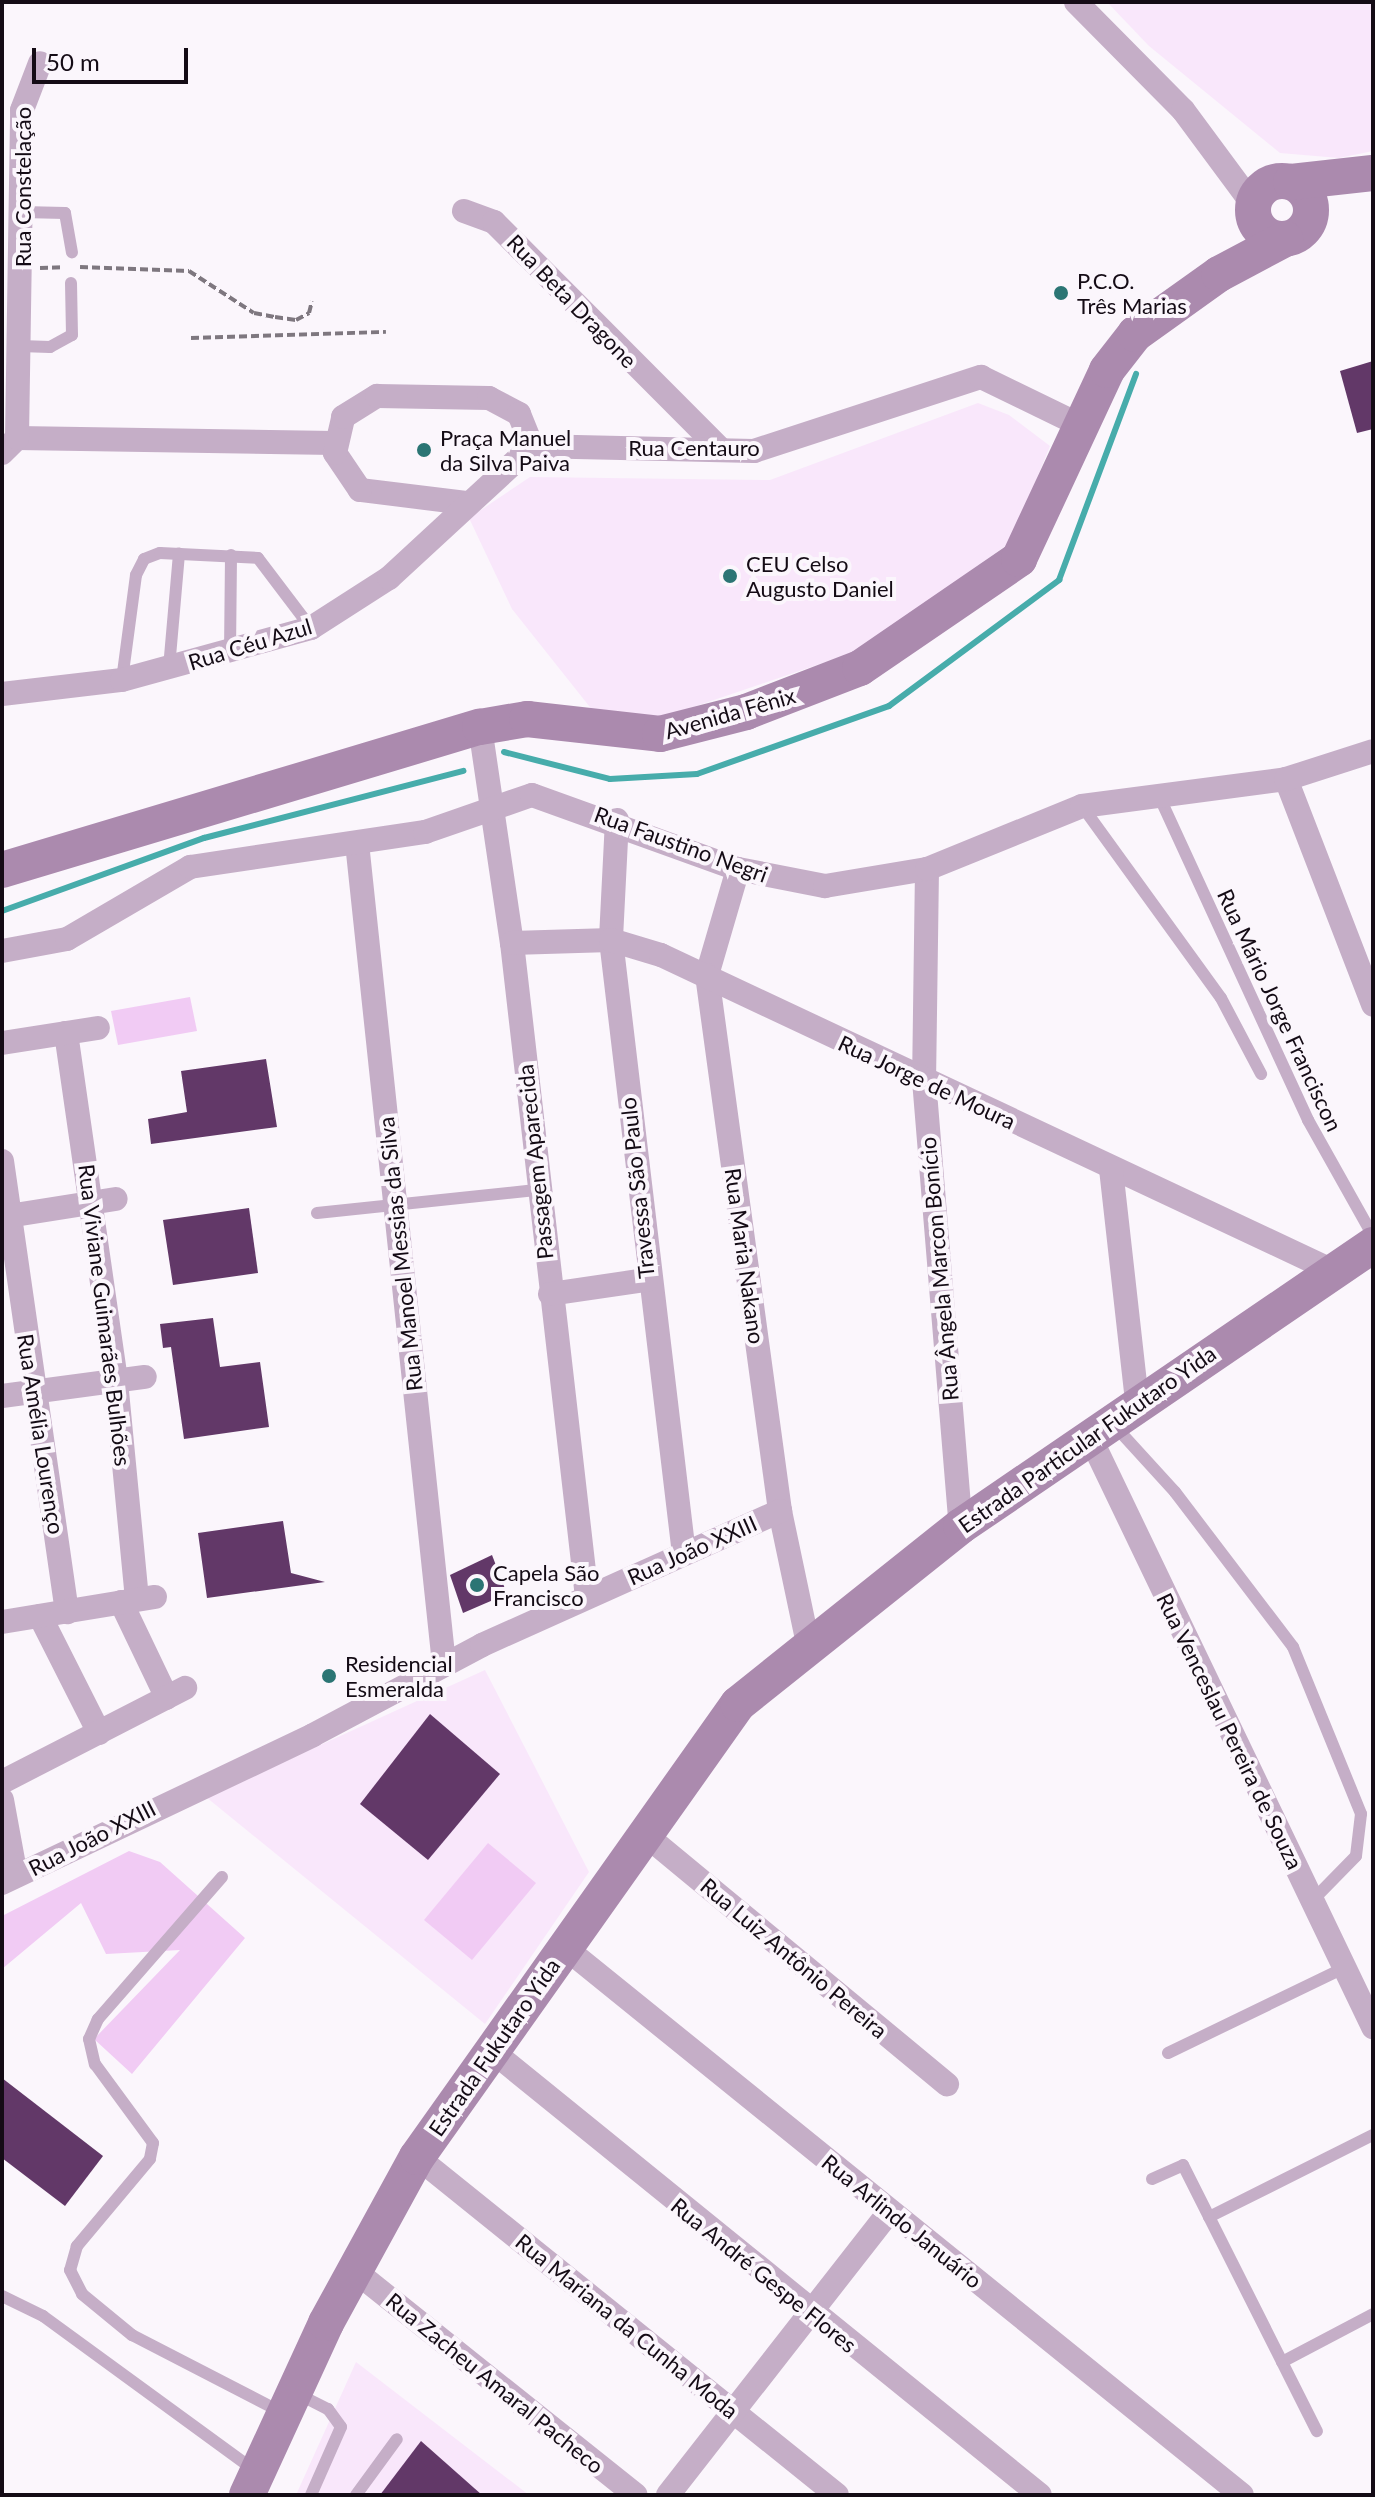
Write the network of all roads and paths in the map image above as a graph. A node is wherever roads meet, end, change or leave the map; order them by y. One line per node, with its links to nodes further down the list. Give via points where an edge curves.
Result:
1 (1076, 2): 8 (street, via 1192,120)
2 (40, 63): 7 (street, Rua Constelação, via 22,110)
3 (1373, 173): 4 (street)
4 (1291, 182): 8 (street, via 1267,185); 8 (street, via 1310,202)
5 (1373, 188): 8 (street)
6 (464, 211): 16 (street, Rua Beta Dragone, via 494,222)
7 (22, 212): 9 (lane, via 65,213); 10 (street, Rua Constelação)
8 (1274, 223): 17 (street, Avenida Fênix, via 1234,265 1135,334 1107,370)
9 (72, 252)
10 (23, 268): 12 (path, via 155,264 189,271 254,313 286,319 309,313); 15 (street, Rua Constelação)
11 (71, 283): 15 (lane, via 72,335 50,347)
12 (312, 301)
13 (386, 332): 14 (path)
14 (191, 338)
15 (20, 346): 19 (street, Rua Constelação)
16 (672, 404): 21 (street); 22 (street, Rua Beta Dragone)
17 (1082, 426): 22 (street, Rua Centauro, via 991,378 973,377 772,448); 31 (street, Avenida Fênix, via 1019,559 860,668 746,712 660,734 527,719)
18 (334, 443): 19 (street); 20 (street, via 349,409 392,396 505,403 528,429); 23 (street, via 341,471 360,490)
19 (10, 445)
20 (532, 446): 21 (street, Rua Centauro); 23 (street, Rua Céu Azul)
21 (682, 449): 22 (street, Rua Centauro)
22 (721, 450)
23 (466, 503): 26 (street, Rua Céu Azul, via 378,587)
24 (179, 553): 25 (lane); 28 (lane); 29 (lane, via 144,559 136,575)
25 (231, 555): 26 (lane, via 272,568); 27 (lane)
26 (311, 628): 27 (street, Rua Céu Azul)
27 (230, 653): 28 (street, Rua Céu Azul)
28 (169, 668): 29 (street, Rua Céu Azul)
29 (122, 680): 30 (street, Rua Céu Azul)
30 (2, 694)
31 (480, 727): 36 (street, Passagem Aparecida); 41 (street, Avenida Fênix)
32 (1373, 751): 33 (street, Rua Faustino Negri)
33 (1286, 779): 34 (street, Rua Faustino Negri); 46 (street)
34 (1159, 796): 35 (street, Rua Faustino Negri); 60 (lane, Rua Mário Jorge Franciscon)
35 (1082, 806): 40 (street, Rua Faustino Negri); 50 (lane, via 1221,998)
36 (491, 809): 37 (street, Rua Faustino Negri, via 547,795); 38 (street, Rua Faustino Negri, via 449,827); 43 (street, Passagem Aparecida)
37 (617, 820): 39 (street, Rua Faustino Negri); 42 (street, Travessa São Paulo)
38 (357, 843): 44 (street, Rua Faustino Negri, via 190,867 67,939); 57 (street, Rua Manoel Messias da Silva)
39 (738, 869): 40 (street, Rua Faustino Negri, via 825,886); 45 (street, Rua Maria Nakano)
40 (927, 869): 51 (street, Rua Ângela Marcon Bonício)
41 (2, 870)
42 (611, 940): 43 (street, Rua Jorge de Moura); 45 (street, Rua Jorge de Moura); 62 (street, Travessa São Paulo)
43 (512, 943): 54 (street, Passagem Aparecida)
44 (2, 951)
45 (707, 975): 51 (street, Rua Jorge de Moura); 69 (street, Rua Maria Nakano)
46 (1373, 1005)
47 (98, 1028): 48 (street)
48 (66, 1033): 49 (street); 56 (street, Rua Viviane Guimarães Bulhões)
49 (2, 1043)
50 (1261, 1074)
51 (924, 1080): 53 (street, Rua Jorge de Moura); 70 (street, Rua Ângela Marcon Bonício)
52 (2, 1161): 59 (street, Rua Amélia Lourenço)
53 (1111, 1169): 61 (street, Rua Jorge de Moura); 68 (street, Rua Venceslau Pereira de Souza)
54 (536, 1190): 57 (lane); 63 (street, Passagem Aparecida)
55 (116, 1199): 56 (street)
56 (91, 1205): 59 (street); 65 (street, Rua Viviane Guimarães Bulhões)
57 (394, 1205): 58 (lane); 78 (street, Rua Manoel Messias da Silva)
58 (317, 1213)
59 (5, 1217): 66 (street, Rua Amélia Lourenço)
60 (1371, 1251): 61 (street, Estrada Particular Fukutaro Yida)
61 (1331, 1270): 68 (street, Estrada Particular Fukutaro Yida)
62 (646, 1280): 63 (street); 71 (street, Travessa São Paulo)
63 (550, 1294): 72 (street, Passagem Aparecida)
64 (145, 1377): 65 (street)
65 (116, 1381): 66 (street); 73 (street, Rua Viviane Guimarães Bulhões)
66 (35, 1391): 67 (street); 74 (street, Rua Amélia Lourenço)
67 (2, 1396)
68 (1112, 1418): 70 (street, Estrada Particular Fukutaro Yida); 85 (street, Rua Venceslau Pereira de Souza); 85 (lane, via 1293,1647 1361,1814 1356,1856)
69 (780, 1511): 71 (street, Rua João XXIII); 77 (street, Rua Maria Nakano)
70 (961, 1526): 77 (street, Estrada Particular Fukutaro Yida)
71 (684, 1554): 72 (street, Rua João XXIII)
72 (587, 1597): 78 (street, Rua João XXIII)
73 (138, 1599): 74 (street); 79 (street, Rua Viviane Guimarães Bulhões, via 176,1693)
74 (67, 1612): 75 (street)
75 (40, 1616): 76 (street); 79 (street)
76 (2, 1622)
77 (808, 1644): 82 (street, Estrada Fukutaro Yida, via 706,1740)
78 (444, 1664): 84 (street, Rua João XXIII, via 344,1712 313,1735)
79 (99, 1733): 80 (street)
80 (2, 1782)
81 (3, 1806): 84 (street)
82 (642, 1832): 86 (street, Estrada Fukutaro Yida); 91 (street, Rua Luiz Antônio Pereira)
83 (222, 1877): 102 (lane, via 98,2019 89,2039 95,2064 153,2143 150,2159 77,2246 70,2270 82,2294 132,2335)
84 (9, 1879)
85 (1312, 1901): 87 (street, Rua Venceslau Pereira de Souza)
86 (563, 1946): 89 (street, Estrada Fukutaro Yida); 95 (street, Rua Arlindo Januário)
87 (1344, 1968): 88 (street, Rua Venceslau Pereira de Souza); 90 (lane)
88 (1373, 2027)
89 (492, 2051): 93 (street, Estrada Fukutaro Yida); 99 (street, Rua André Gespe Flores)
90 (1168, 2053)
91 (947, 2084)
92 (1373, 2135): 96 (lane)
93 (417, 2157): 97 (street, Estrada Fukutaro Yida); 103 (street, Rua Mariana da Cunha Moda)
94 (1152, 2179): 96 (lane, via 1183,2165)
95 (890, 2211): 99 (street); 113 (street, Rua Arlindo Januário)
96 (1209, 2217): 101 (lane)
97 (355, 2271): 102 (street, Estrada Fukutaro Yida); 109 (street, Rua Zacheu Amaral Pacheco)
98 (2, 2296): 106 (lane, via 43,2316)
99 (811, 2314): 103 (street); 112 (street, Rua André Gespe Flores)
100 (1373, 2314): 101 (lane)
101 (1282, 2362): 104 (lane)
102 (291, 2404): 106 (street, Estrada Fukutaro Yida); 107 (lane, via 328,2409 341,2427)
103 (735, 2413): 110 (street); 111 (street, Rua Mariana da Cunha Moda)
104 (1317, 2431)
105 (397, 2439): 108 (lane)
106 (252, 2483)
107 (311, 2495)
108 (356, 2495)
109 (636, 2495)
110 (668, 2495)
111 (837, 2495)
112 (1040, 2495)
113 (1242, 2495)

